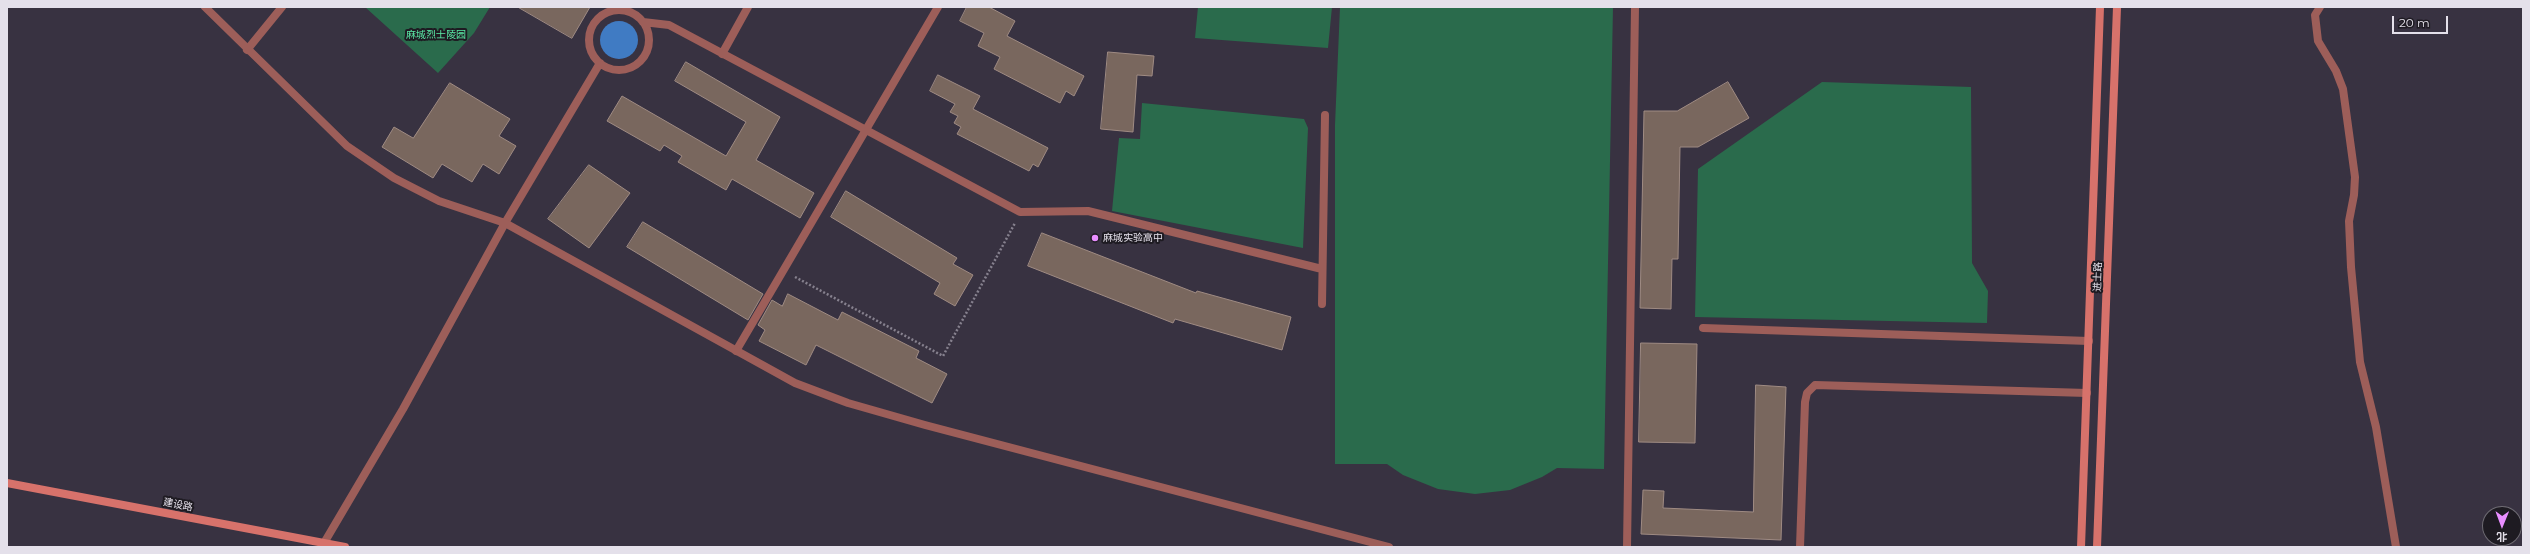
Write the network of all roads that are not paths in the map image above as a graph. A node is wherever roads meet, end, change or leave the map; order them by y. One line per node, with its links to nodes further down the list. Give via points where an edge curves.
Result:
1 (205, 7): 10 (street)
2 (282, 7): 10 (street)
3 (748, 7): 11 (street)
4 (938, 7): 14 (street)
5 (1635, 7): 26 (street)
6 (2100, 7): 19 (main road, 进士路)
7 (2117, 7): 29 (main road, 进士路)
8 (2320, 7): 30 (street, via 2315,15 2318,41 2336,71 2343,89 2354,176 2354,195 2349,221 2360,362 2376,427)
9 (643, 22): 11 (street, via 668,25); 12 (street, via 649,32 649,44 646,55 638,64 627,69 615,70); 12 (street, via 634,14 623,10 611,11 601,16 593,25 589,36 590,48)
10 (247, 50): 15 (street, via 346,146 394,178 439,201)
11 (722, 54): 14 (street)
12 (600, 63): 15 (street)
13 (1325, 115): 16 (street)
14 (867, 131): 16 (street, via 1020,212 1088,211); 20 (street)
15 (505, 223): 20 (street); 23 (street, via 403,408)
16 (1322, 269): 17 (street)
17 (1322, 304)
18 (1703, 328): 19 (street)
19 (2089, 341): 21 (main road, 进士路)
20 (736, 351): 25 (street, via 795,383 848,403)
21 (2087, 393): 27 (street, via 1815,385 1807,394 1805,402); 28 (main road, 进士路)
22 (7, 483): 23 (main road, 建设路)
23 (324, 543): 24 (main road, 建设路)
24 (344, 547)
25 (1389, 547)
26 (1627, 547)
27 (1800, 547)
28 (2081, 547)
29 (2098, 547)
30 (2396, 547)

